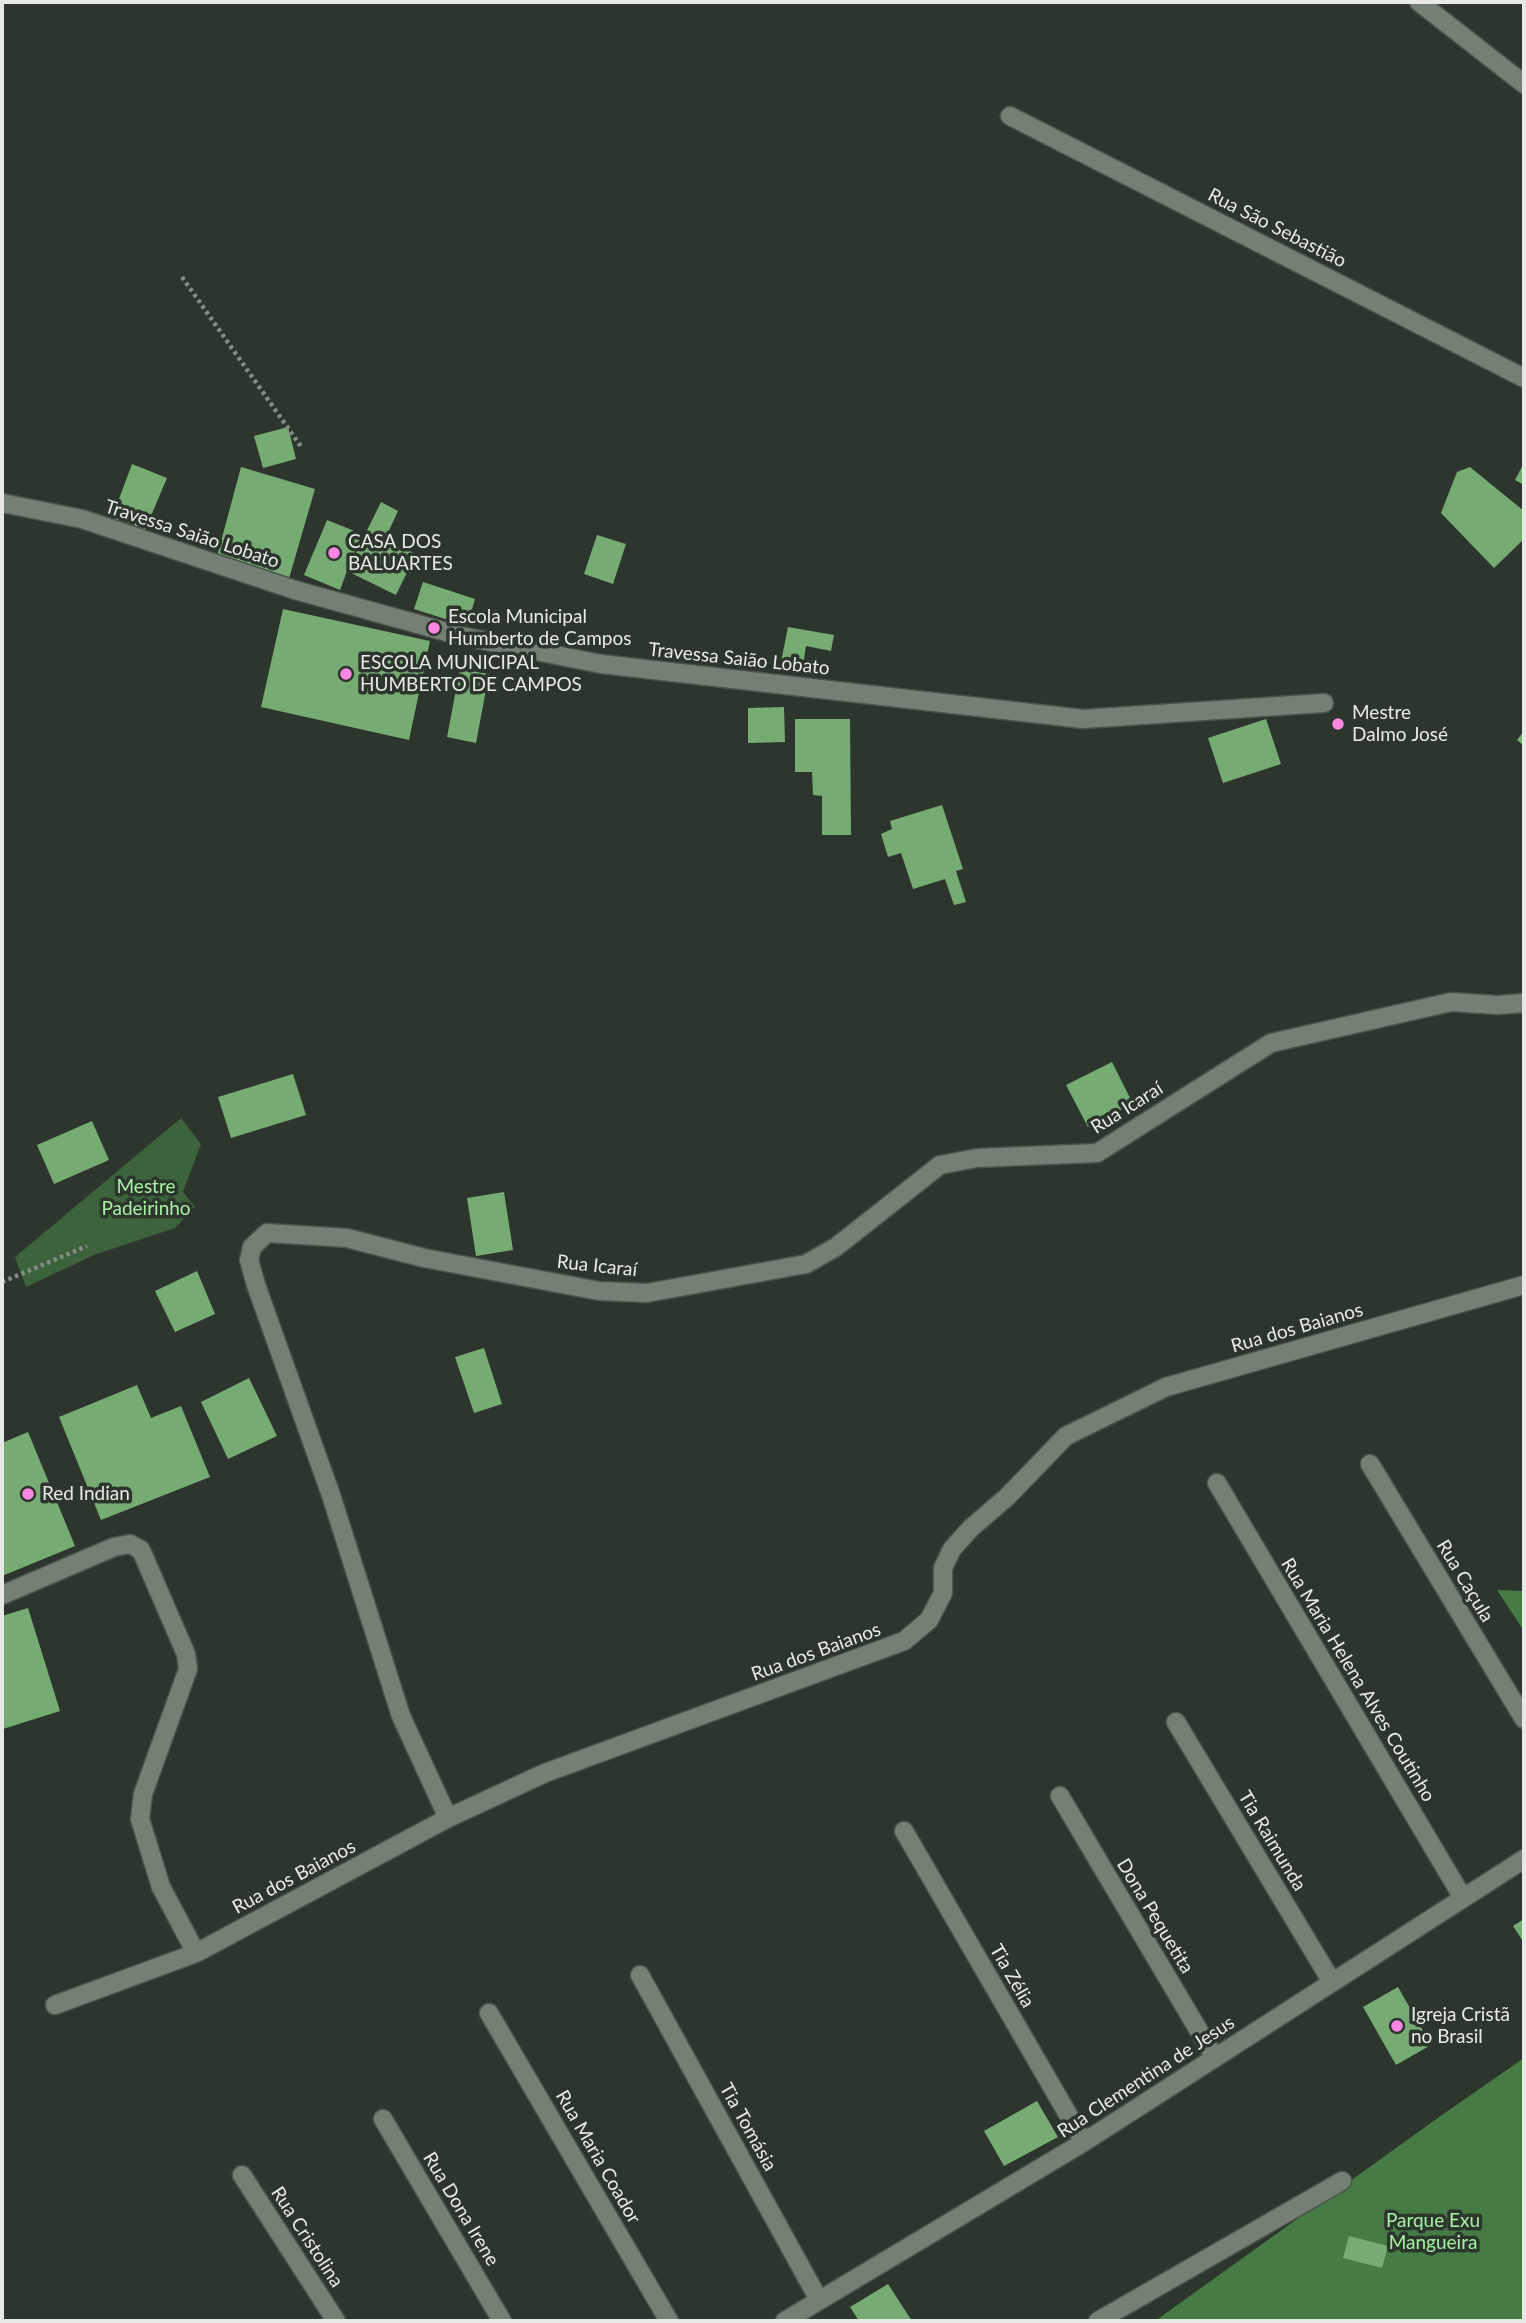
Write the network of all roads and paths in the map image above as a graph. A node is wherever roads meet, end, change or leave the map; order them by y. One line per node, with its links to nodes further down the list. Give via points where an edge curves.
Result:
1 (1419, 2): 2 (street)
2 (1524, 84)
3 (1010, 116): 5 (street, Rua São Sebastião)
4 (182, 277): 6 (path)
5 (1524, 378)
6 (302, 447)
7 (2, 503): 8 (street, Travessa Saião Lobato, via 82,519 295,590 461,636 601,664 1083,719)
8 (1324, 703)
9 (1524, 1003): 19 (street, Rua Icaraí, via 1451,1002 1270,1043 1097,1153 977,1158 940,1165 836,1247 806,1264 647,1293 599,1291 424,1258 347,1238 267,1233 252,1247 249,1261 256,1285 331,1495 401,1716)
10 (87, 1245): 11 (path)
11 (2, 1282)
12 (1524, 1285): 19 (street, Rua dos Baianos, via 1166,1387 1066,1436 953,1549 943,1568 943,1593 929,1620 904,1642 545,1773)
13 (1370, 1464): 16 (street, Rua Caçula)
14 (1217, 1483): 22 (street, Rua Maria Helena Alves Coutinho)
15 (2, 1595): 23 (street, via 114,1547 130,1545 141,1550 186,1654 188,1670 143,1794 140,1819 161,1886)
16 (1524, 1719)
17 (1176, 1722): 25 (street, Tia Raimunda)
18 (1060, 1796): 28 (street, Dona Pequetita)
19 (447, 1818): 23 (street, Rua dos Baianos)
20 (904, 1830): 30 (street, Tia Zélia)
21 (1524, 1859): 22 (street, Rua Clementina de Jesus)
22 (1462, 1898): 25 (street, Rua Clementina de Jesus)
23 (197, 1954): 26 (street, Rua dos Baianos)
24 (639, 1975): 33 (street, Tia Tomásia)
25 (1332, 1982): 28 (street, Rua Clementina de Jesus)
26 (55, 2006)
27 (489, 2013): 36 (street, Rua Maria Coador)
28 (1214, 2058): 30 (street, Rua Clementina de Jesus)
29 (383, 2119): 35 (street, Rua Dona Irene)
30 (1084, 2142): 33 (street, Rua Clementina de Jesus)
31 (242, 2175): 34 (street, Rua Cristolina)
32 (1342, 2181): 38 (street)
33 (819, 2300): 37 (street, Rua Clementina de Jesus)
34 (336, 2321)
35 (502, 2321)
36 (669, 2321)
37 (785, 2321)
38 (1098, 2321)

